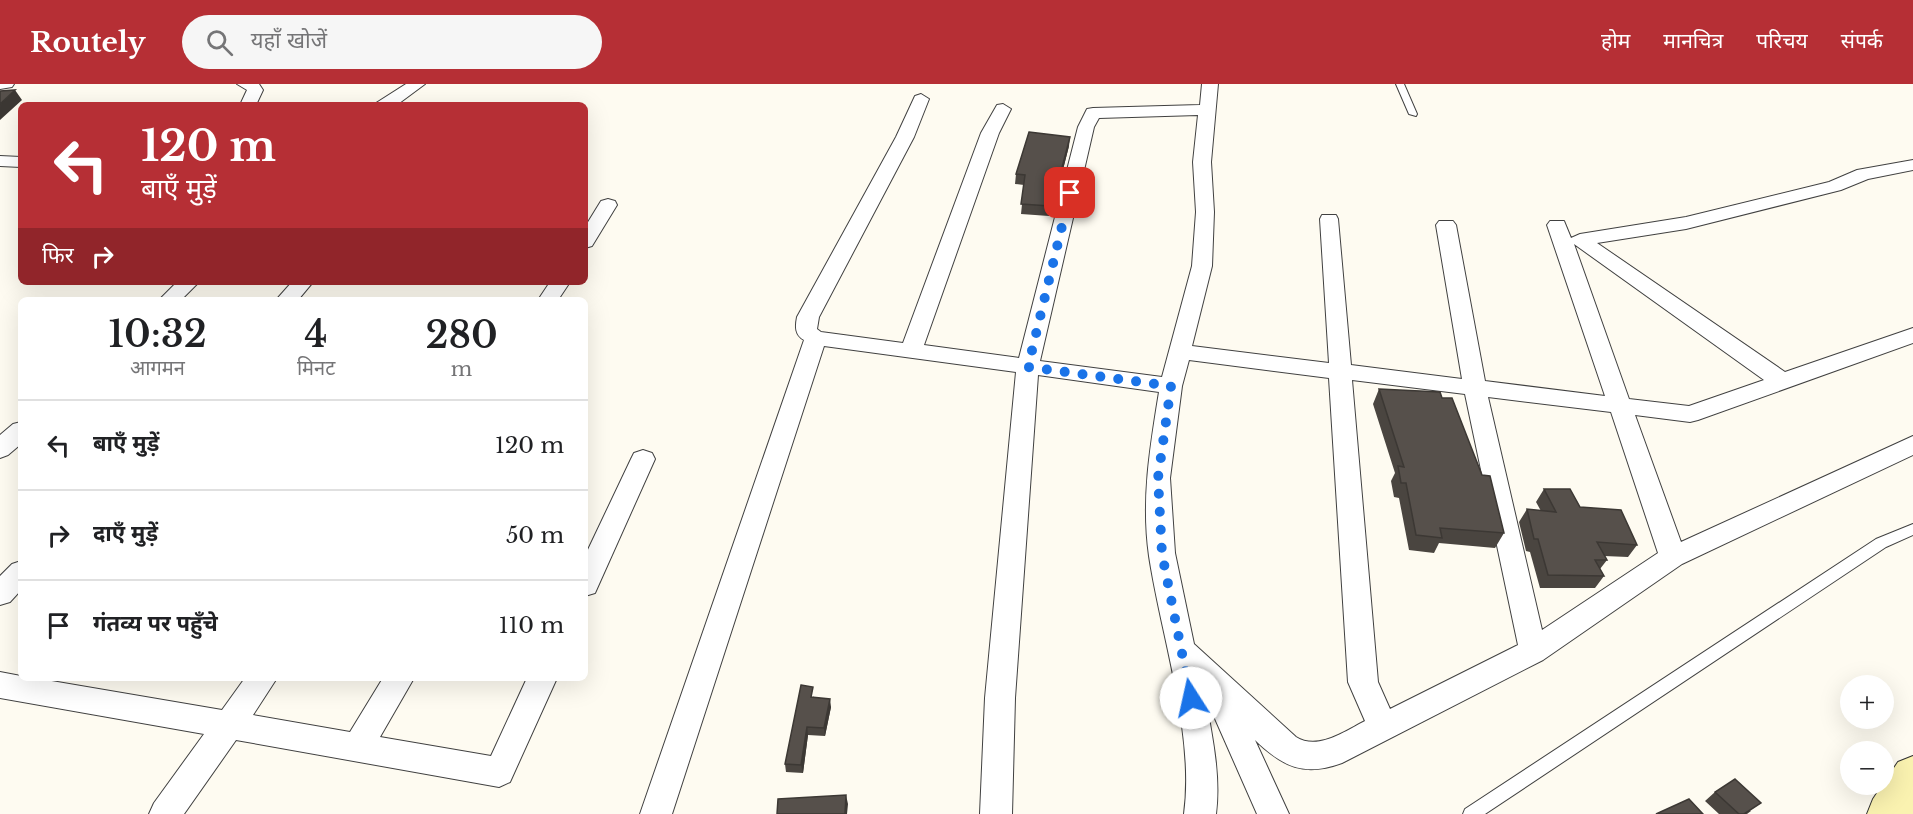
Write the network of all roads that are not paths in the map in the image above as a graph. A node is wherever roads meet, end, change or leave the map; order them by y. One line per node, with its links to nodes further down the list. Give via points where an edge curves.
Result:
1 (245, 84): 6 (street, via 255,90)
2 (417, 84): 7 (street)
3 (1209, 84): 9 (street)
4 (1400, 84): 10 (lane)
5 (921, 99): 24 (street, via 905,137 808,317 808,333)
6 (249, 102)
7 (389, 102)
8 (1003, 109): 25 (street, via 990,133)
9 (1205, 110): 26 (street, via 1202,266); 27 (street, via 1093,113 1086,127)
10 (1413, 114)
11 (0, 161): 12 (street)
12 (18, 162)
13 (1913, 165): 29 (street, via 1863,174 1835,186 1686,223 1580,240)
14 (608, 205): 18 (street)
15 (1329, 219): 28 (street)
16 (1446, 225): 31 (street)
17 (1557, 225): 32 (street)
18 (588, 237)
19 (186, 285): 21 (street)
20 (300, 285): 22 (street)
21 (172, 297)
22 (289, 297)
23 (1913, 335): 29 (street)
24 (816, 338): 25 (street); 54 (street)
25 (911, 351): 27 (street)
26 (1179, 352): 28 (street); 30 (street)
27 (1028, 367): 30 (street); 55 (street, via 1000,698)
28 (1341, 371): 31 (street); 50 (street, via 1363,682)
29 (1783, 382): 32 (street, via 1690,414)
30 (1171, 386): 43 (street, via 1158,478 1162,554)
31 (1475, 388): 32 (street); 42 (street)
32 (1619, 406): 38 (street)
33 (18, 433): 35 (street)
34 (1913, 445): 38 (street)
35 (0, 449)
36 (643, 459): 40 (street)
37 (1913, 529): 58 (lane, via 1881,543)
38 (1673, 558): 42 (street)
39 (18, 575): 41 (street)
40 (588, 578)
41 (0, 594)
42 (1533, 651): 50 (street)
43 (1183, 652): 44 (street); 56 (street, via 1200,755)
44 (1208, 676): 50 (street, via 1292,753 1312,759); 57 (street, via 1225,704)
45 (260, 681): 49 (street)
46 (397, 681): 51 (street)
47 (541, 681): 51 (street, via 499,772)
48 (0, 685): 49 (street)
49 (228, 725): 51 (street); 53 (street)
50 (1383, 727)
51 (358, 747)
52 (1913, 776): 59 (main road)
53 (165, 814)
54 (656, 814)
55 (996, 814)
56 (1200, 814)
57 (1273, 814)
58 (1472, 814)
59 (1889, 814)

